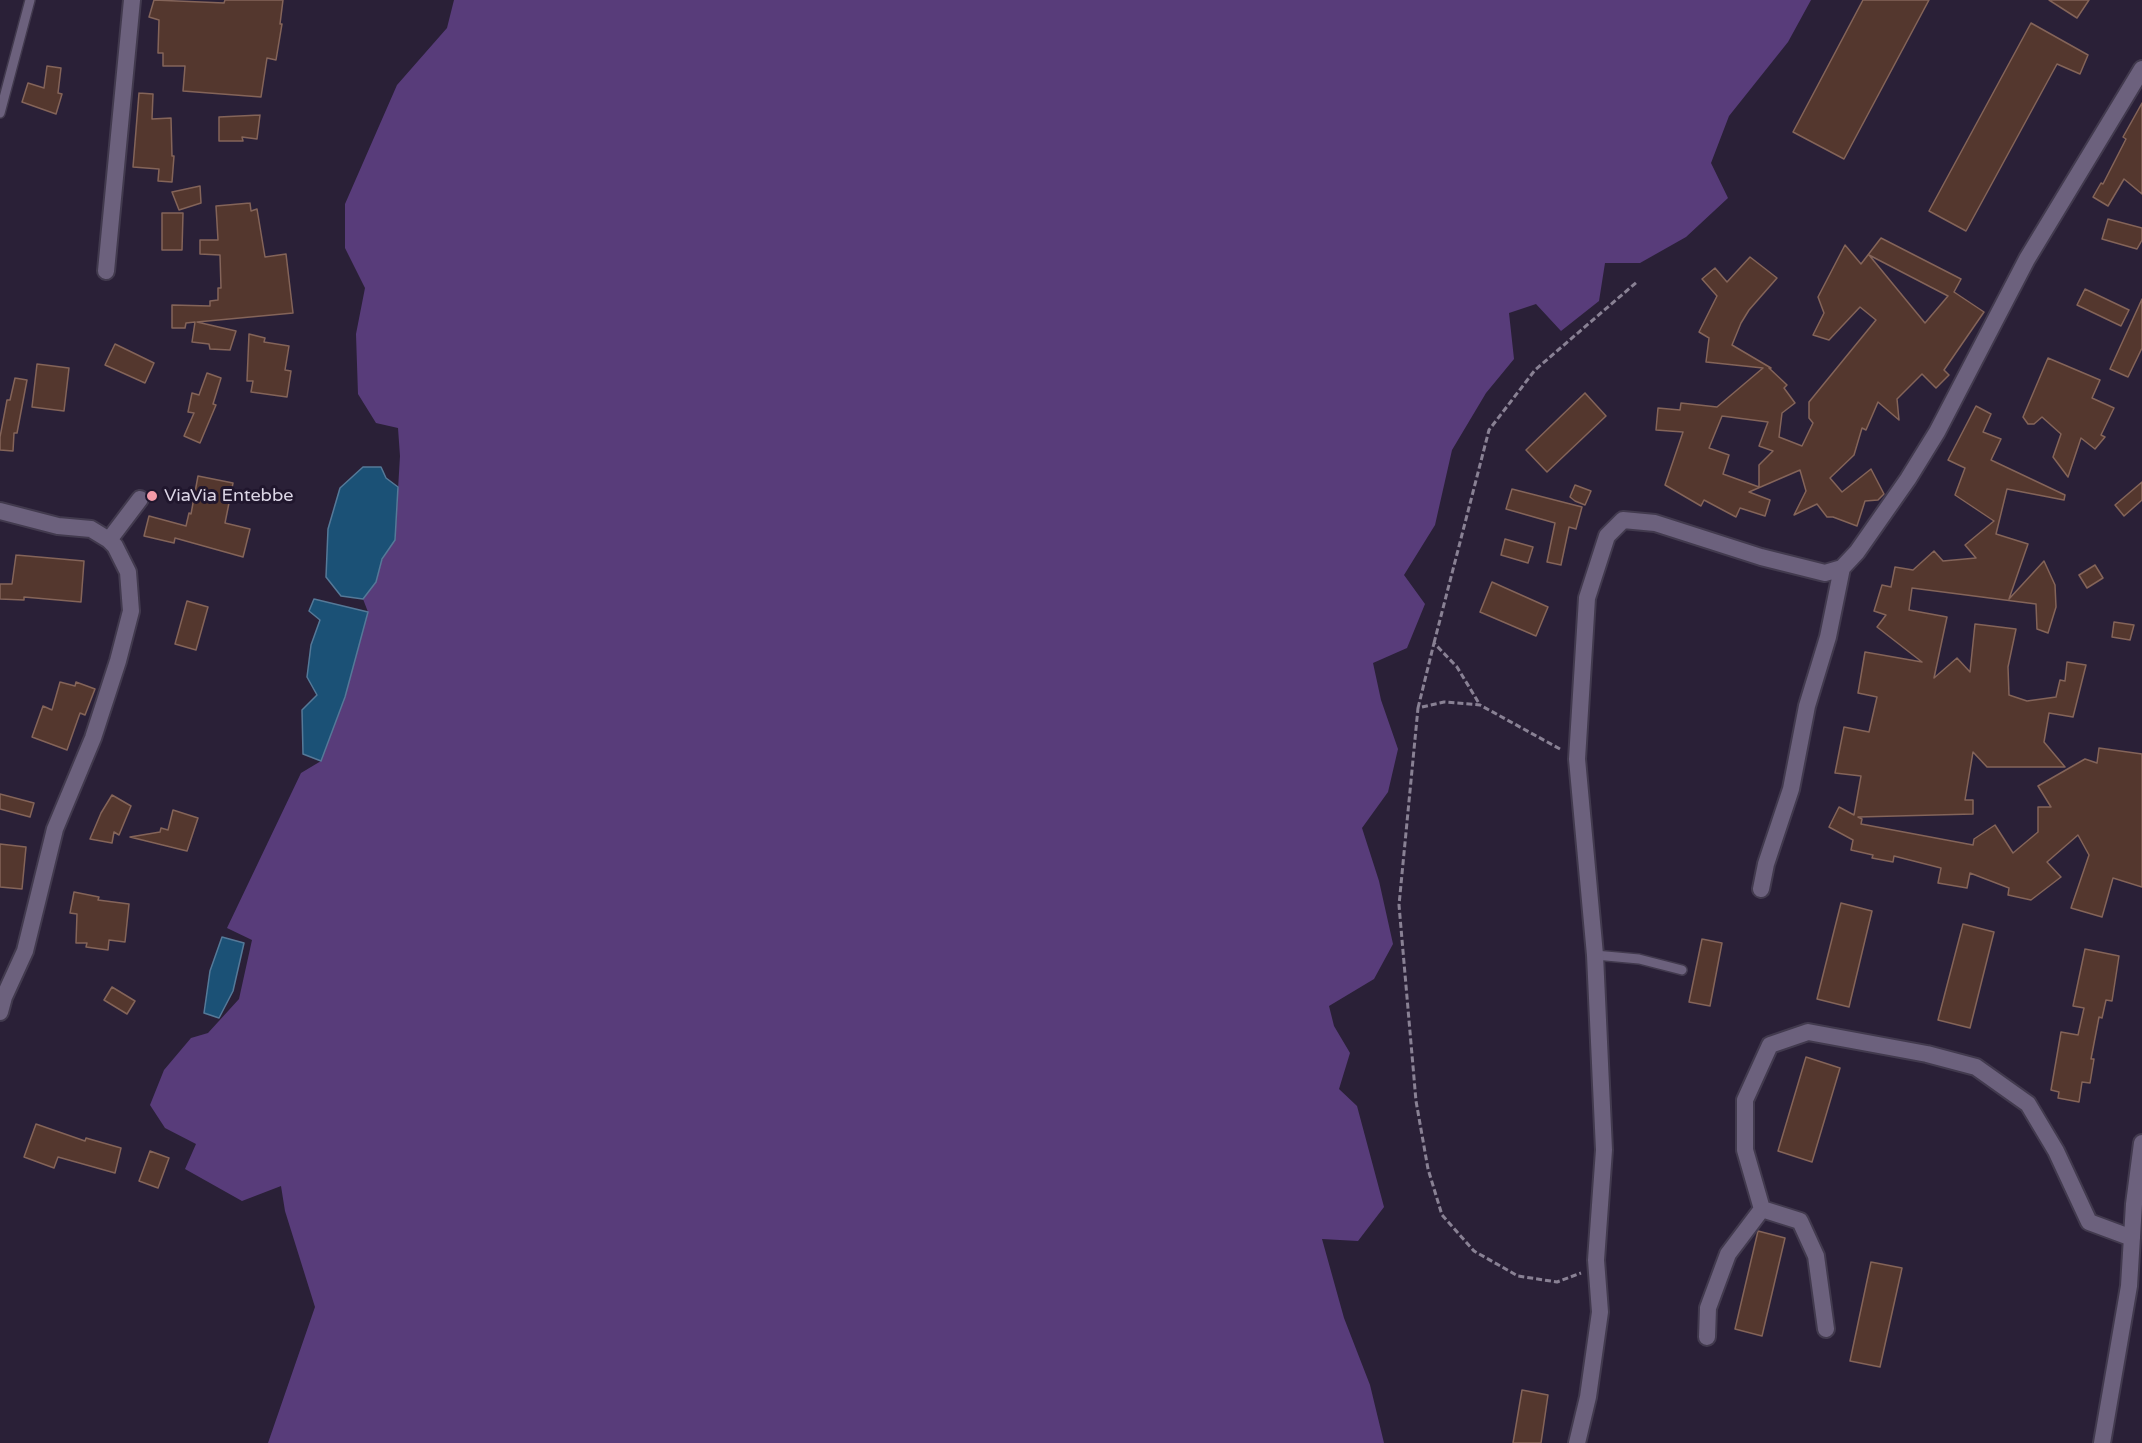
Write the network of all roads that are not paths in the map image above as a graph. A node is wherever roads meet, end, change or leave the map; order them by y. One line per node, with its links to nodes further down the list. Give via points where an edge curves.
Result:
1 (30, 0): 4 (lane)
2 (132, 0): 5 (street)
3 (2142, 69): 9 (street, via 2027,259 1937,432 1908,479)
4 (0, 113)
5 (106, 271)
6 (140, 499): 8 (street)
7 (0, 511): 8 (street, via 58,526 91,529)
8 (109, 540): 13 (street, via 128,572 131,611 93,738 55,829 25,951)
9 (1842, 568): 10 (street, via 1828,637 1807,706 1791,789); 11 (street, via 1826,573 1655,523 1623,520 1607,536 1587,598 1577,759)
10 (1761, 889)
11 (1595, 955): 12 (lane, via 1638,959); 19 (street, via 1604,1150 1596,1260 1600,1312)
12 (1682, 970)
13 (0, 1012)
14 (2142, 1143): 16 (street)
15 (1762, 1209): 16 (street, via 1745,1150 1745,1100 1770,1045 1808,1032 1976,1067 2028,1104 2056,1151 2089,1222); 17 (street, via 1800,1221 1816,1256); 18 (street, via 1728,1254 1708,1308)
16 (2132, 1238): 20 (street, via 2129,1286)
17 (1826, 1329)
18 (1707, 1337)
19 (1577, 1443)
20 (2102, 1443)

